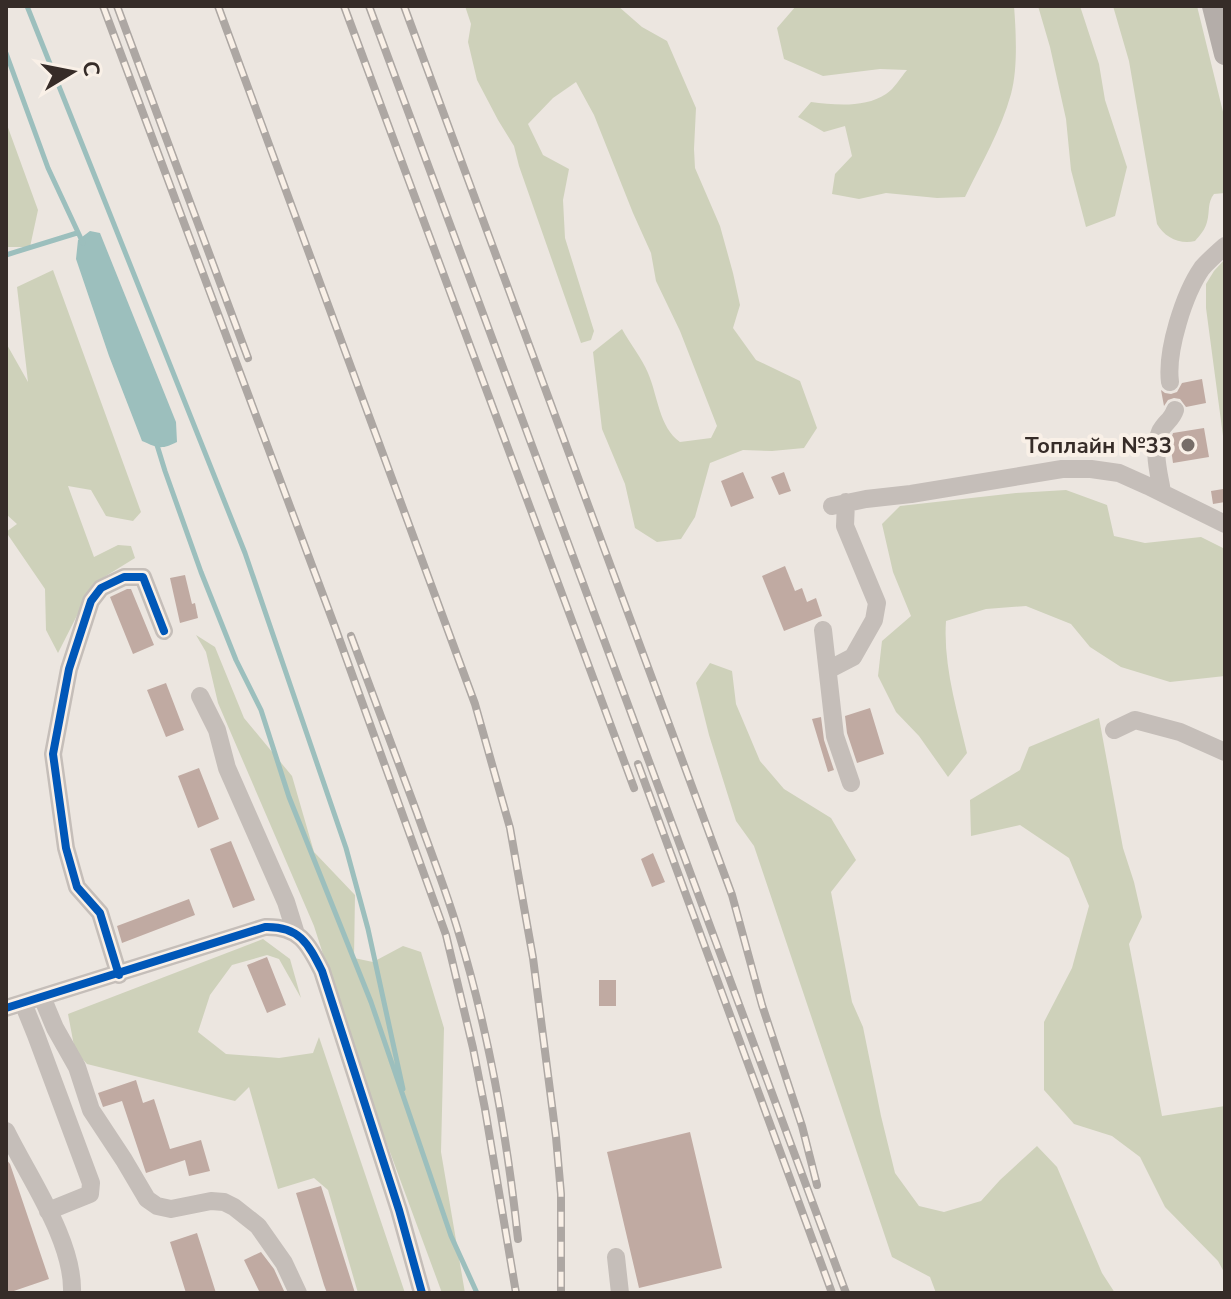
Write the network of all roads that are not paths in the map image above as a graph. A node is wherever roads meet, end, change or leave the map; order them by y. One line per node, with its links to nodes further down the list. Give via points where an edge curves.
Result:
1 (1213, 6): 2 (main road)
2 (1225, 54)
3 (1225, 246): 4 (street, via 1202,269 1182,311 1171,347)
4 (1170, 382)
5 (1175, 410): 6 (street, via 1156,443)
6 (1162, 492): 7 (street); 10 (street, via 1119,473 1062,469 839,504 877,603 874,620 853,657)
7 (1225, 524)
8 (823, 630): 10 (street)
9 (164, 631): 16 (street, via 143,577 124,577 101,588 91,601 69,669 53,754 77,887 100,913)
10 (828, 670): 14 (street, via 835,736)
11 (200, 696): 15 (street)
12 (1114, 730): 13 (street, via 1135,720)
13 (1225, 752)
14 (851, 783)
15 (296, 934): 16 (street, via 265,927); 24 (street, via 322,971)
16 (119, 975): 17 (street)
17 (42, 997): 18 (street); 23 (street, via 77,1067 91,1110 147,1199 171,1209 211,1201 234,1207 258,1226)
18 (14, 1006): 20 (street, via 91,1183 90,1194)
19 (6, 1131): 20 (street)
20 (48, 1211): 22 (street, via 66,1248)
21 (616, 1257): 25 (street)
22 (72, 1293)
23 (298, 1293)
24 (422, 1293)
25 (620, 1293)

